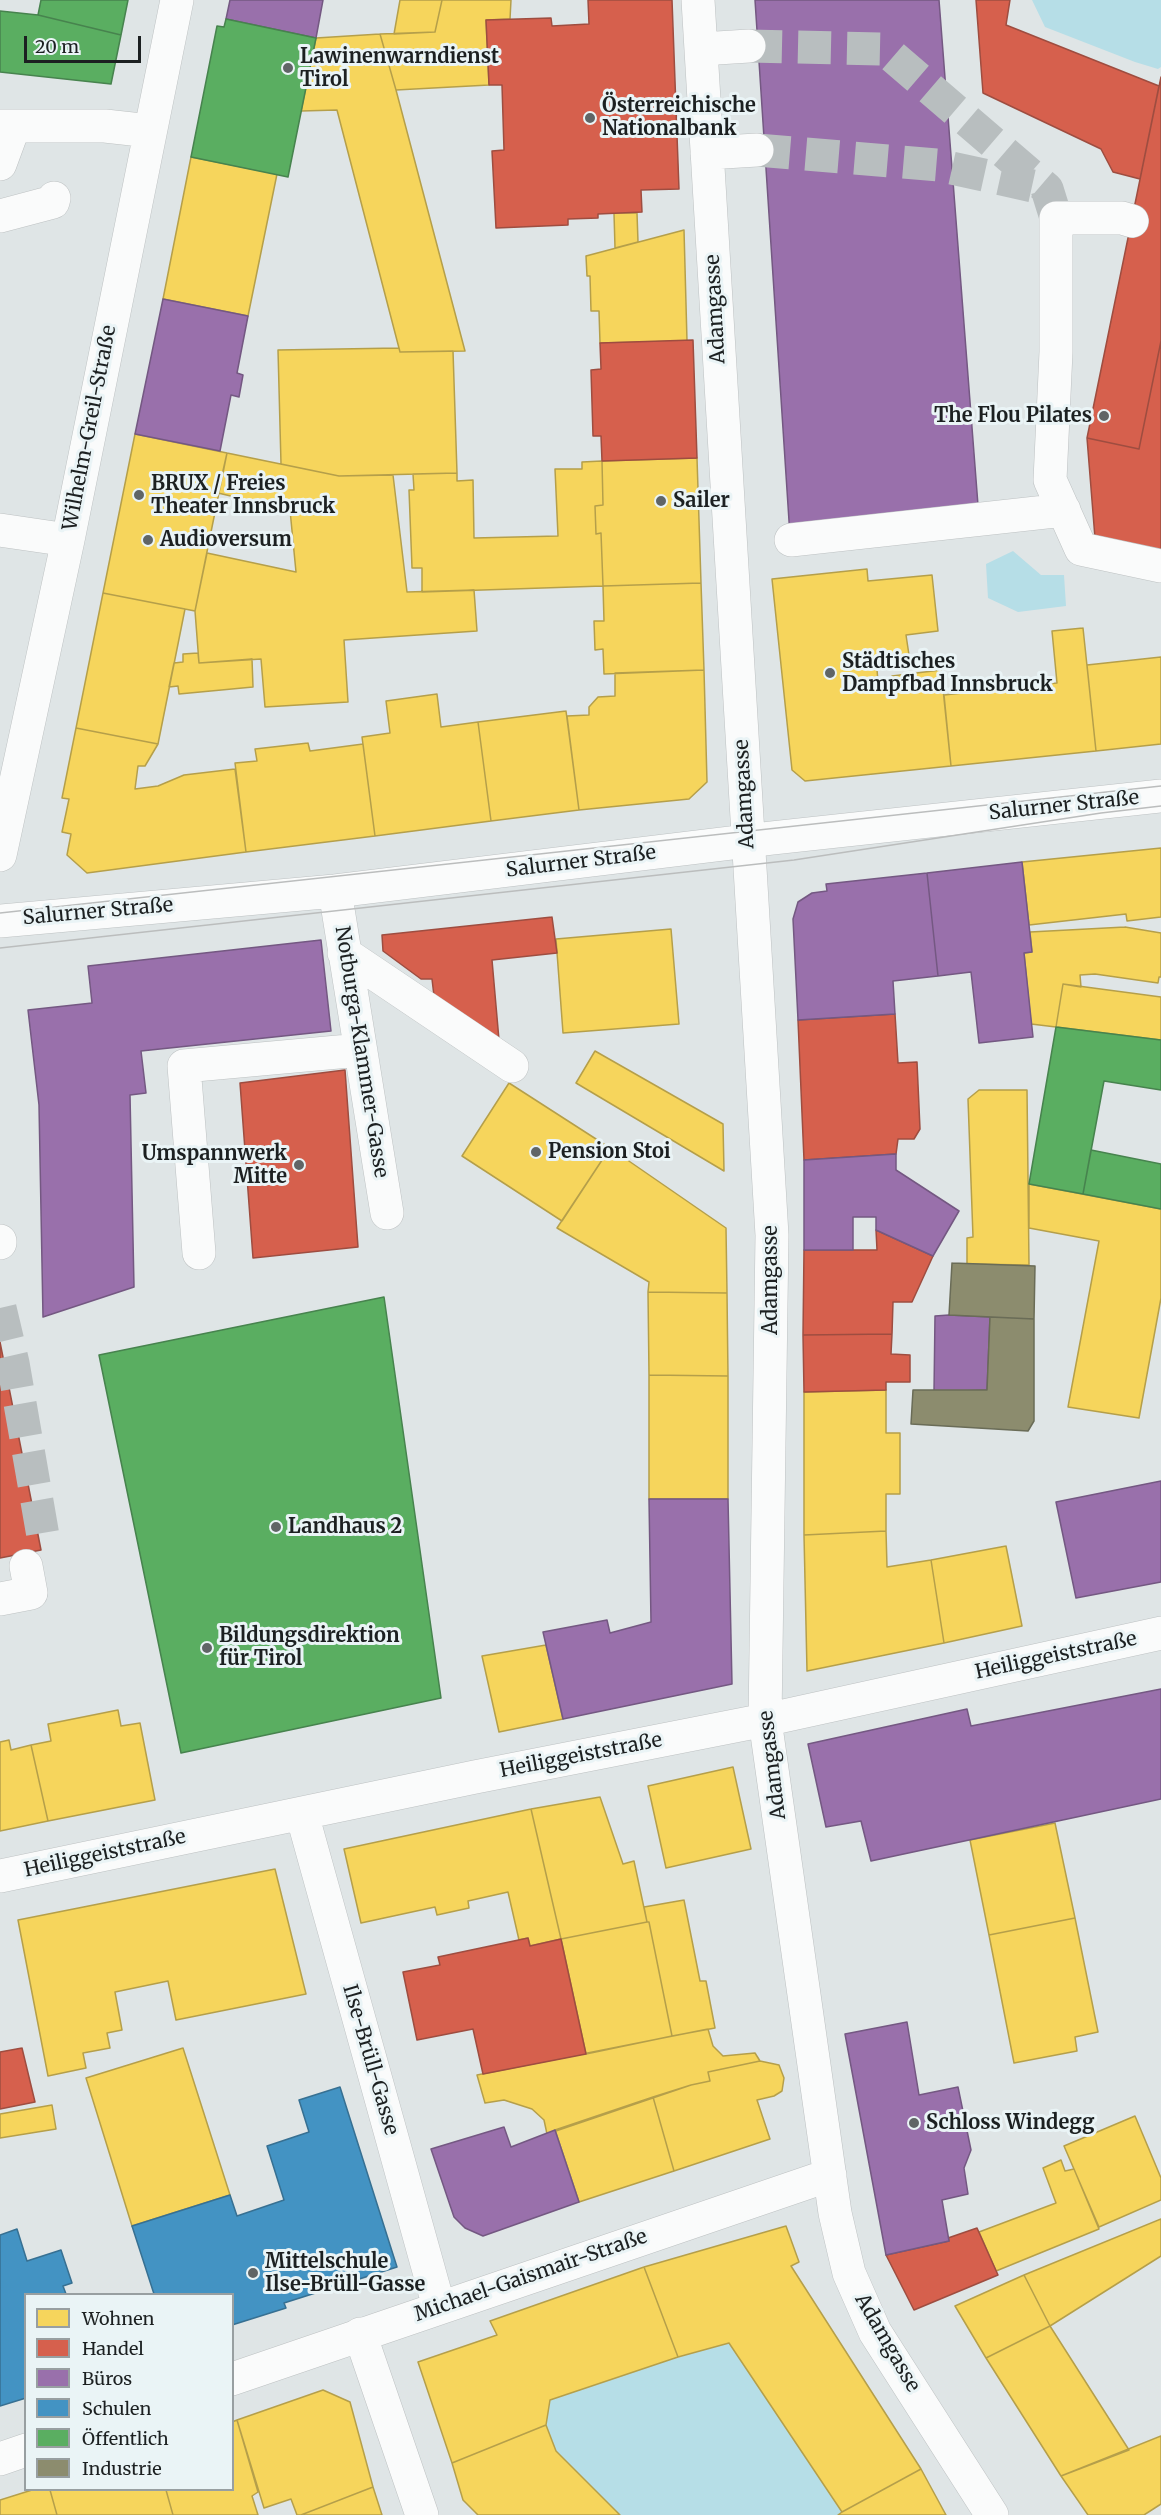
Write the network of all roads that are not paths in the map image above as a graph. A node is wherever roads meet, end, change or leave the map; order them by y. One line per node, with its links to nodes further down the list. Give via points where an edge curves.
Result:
1 (177, 0): 6 (street, Wilhelm-Greil-Straße)
2 (698, 0): 4 (street, Adamgasse)
3 (749, 45): 4 (street)
4 (700, 49): 8 (street, Adamgasse)
5 (7, 126): 6 (street, via 105,126); 9 (street)
6 (150, 131): 15 (street, Wilhelm-Greil-Straße)
7 (757, 150): 8 (street)
8 (707, 153): 19 (street, Adamgasse)
9 (0, 164)
10 (54, 198): 11 (street, via 53,202)
11 (0, 216)
12 (1132, 221): 13 (street, via 1056,218 1056,352 1050,480)
13 (1064, 510): 16 (street); 17 (street, via 1081,549)
14 (0, 530): 15 (street)
15 (68, 540): 20 (street, Wilhelm-Greil-Straße)
16 (791, 540)
17 (1161, 566)
18 (1161, 796): 19 (street, Salurner Straße)
19 (748, 842): 21 (street, Salurner Straße); 31 (street, Adamgasse, via 772,1236)
20 (0, 855)
21 (335, 891): 22 (street, Salurner Straße); 23 (street, Notburga-Klammer-Gasse)
22 (0, 921)
23 (344, 953): 24 (street, Notburga-Klammer-Gasse); 25 (street)
24 (360, 1050): 26 (street, Notburga-Klammer-Gasse); 27 (street, via 183,1066)
25 (512, 1066)
26 (387, 1213)
27 (200, 1253)
28 (26, 1566): 29 (street, via 31,1593)
29 (0, 1599)
30 (1161, 1633): 31 (street, Heiliggeiststraße)
31 (765, 1720): 32 (street, Heiliggeiststraße); 34 (street, Adamgasse)
32 (302, 1814): 33 (street, Heiliggeiststraße); 35 (street, Ilse-Brüll-Gasse)
33 (0, 1876)
34 (830, 2175): 35 (street, Michael-Gaismair-Straße); 41 (street, Adamgasse, via 840,2241 862,2305 875,2332)
35 (439, 2307): 36 (street, Michael-Gaismair-Straße)
36 (360, 2334): 37 (street, Michael-Gaismair-Straße); 40 (street)
37 (234, 2378)
38 (24, 2451): 39 (street)
39 (0, 2459)
40 (422, 2515)
41 (992, 2515)

